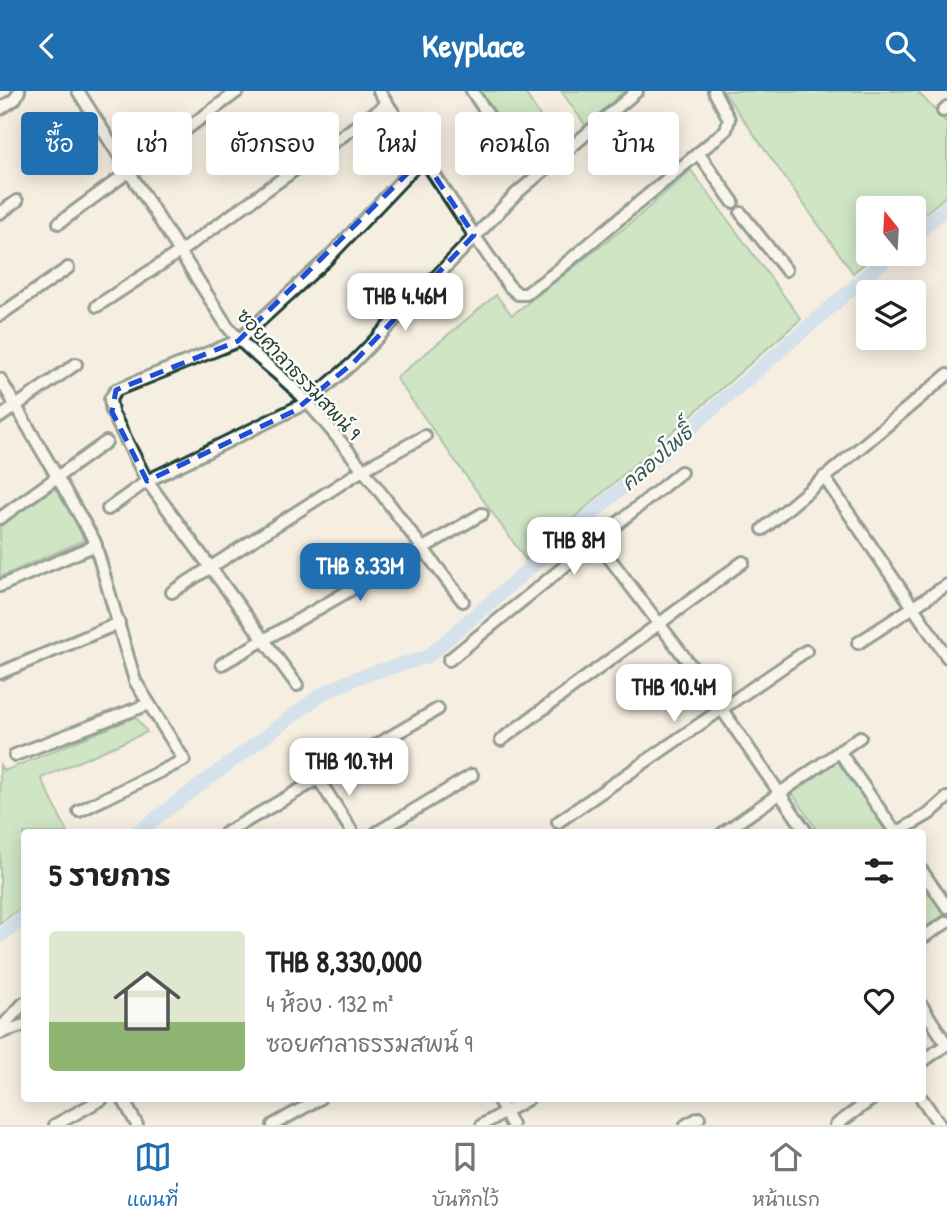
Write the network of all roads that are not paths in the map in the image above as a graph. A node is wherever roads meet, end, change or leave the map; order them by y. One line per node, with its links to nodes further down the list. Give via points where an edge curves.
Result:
1 (19, 91): 9 (street)
2 (78, 91): 13 (street, ซอยศาลาธรรมสพน์ 9)
3 (238, 91): 12 (street)
4 (379, 91): 8 (street)
5 (472, 91): 11 (street)
6 (637, 91): 24 (street)
7 (714, 91): 14 (street, via 729,119 726,130)
8 (387, 104): 10 (street); 25 (street)
9 (0, 109)
10 (392, 112)
11 (486, 112)
12 (192, 124)
13 (112, 144)
14 (698, 153): 20 (street); 24 (street, via 526,294 509,286)
15 (122, 175): 23 (street)
16 (132, 175): 25 (street, ซอยศาลาธรรมสพน์ 9)
17 (407, 175): 30 (street, via 327,259)
18 (434, 175): 24 (street)
19 (17, 201): 21 (street)
20 (733, 202)
21 (0, 213)
22 (741, 213): 27 (street)
23 (59, 223)
24 (474, 235): 34 (street, via 363,353)
25 (181, 251): 28 (street); 30 (street, ซอยศาลาธรรมสพน์ 9)
26 (68, 268): 29 (street)
27 (786, 270)
28 (97, 306)
29 (0, 315)
30 (238, 341): 34 (street, ซอยศาลาธรรมสพน์ 9); 43 (street, via 116,390 110,399 112,412)
31 (76, 364): 35 (street)
32 (947, 376): 42 (street)
33 (0, 379): 35 (street)
34 (308, 403): 39 (street, ซอยศาลาธรรมสพน์ 9); 43 (street)
35 (16, 406): 36 (street); 41 (street)
36 (0, 417)
37 (425, 436): 39 (street)
38 (106, 442): 41 (street)
39 (364, 470): 50 (street, ซอยศาลาธรรมสพน์ 9); 52 (street)
40 (681, 472): 48 (street)
41 (57, 477): 46 (street); 49 (street)
42 (824, 477): 47 (street); 57 (street)
43 (147, 481): 44 (street); 52 (street)
44 (108, 509)
45 (482, 514): 50 (street)
46 (0, 519)
47 (763, 529)
48 (595, 539): 59 (street); 64 (street)
49 (96, 545): 54 (street); 58 (street)
50 (422, 549): 56 (street, ซอยศาลาธรรมสพน์ 9); 60 (street)
51 (743, 562): 59 (street)
52 (211, 567): 55 (street); 60 (street)
53 (947, 585): 57 (street)
54 (0, 586)
55 (172, 592)
56 (463, 601)
57 (914, 608): 61 (street); 63 (street)
58 (119, 623): 66 (street); 68 (street, via 135,681)
59 (660, 625): 70 (street); 72 (street)
60 (263, 642): 65 (street); 67 (street)
61 (858, 643)
62 (806, 651): 70 (street)
63 (947, 657)
64 (449, 660)
65 (222, 664)
66 (0, 673)
67 (297, 685)
68 (149, 704): 74 (street); 79 (street, via 184,760)
69 (438, 709): 76 (street)
70 (722, 711): 77 (street); 80 (street)
71 (860, 737): 73 (street)
72 (501, 740)
73 (839, 751): 77 (street); 86 (street)
74 (15, 755)
75 (472, 775): 83 (street)
76 (319, 780): 81 (street); 82 (street)
77 (780, 794): 84 (street); 85 (street)
78 (947, 798): 87 (street)
79 (79, 811)
80 (558, 822)
81 (233, 829)
82 (350, 829)
83 (383, 829)
84 (729, 829)
85 (804, 829)
86 (893, 829)
87 (903, 829)
88 (926, 877): 89 (street)
89 (947, 907)
90 (947, 922): 91 (street)
91 (926, 935)
92 (21, 1006): 95 (street)
93 (926, 1012): 96 (street)
94 (21, 1026): 95 (street)
95 (0, 1031)
96 (947, 1044): 97 (street)
97 (926, 1059)
98 (97, 1102): 107 (street)
99 (125, 1102): 108 (street)
100 (314, 1102): 109 (street)
101 (500, 1102): 105 (street)
102 (523, 1102): 105 (street)
103 (868, 1102): 113 (street)
104 (924, 1102): 114 (street)
105 (505, 1112): 110 (street); 111 (street)
106 (699, 1118): 112 (street)
107 (55, 1125)
108 (137, 1125)
109 (273, 1125)
110 (482, 1125)
111 (512, 1125)
112 (686, 1125)
113 (836, 1125)
114 (940, 1125)

